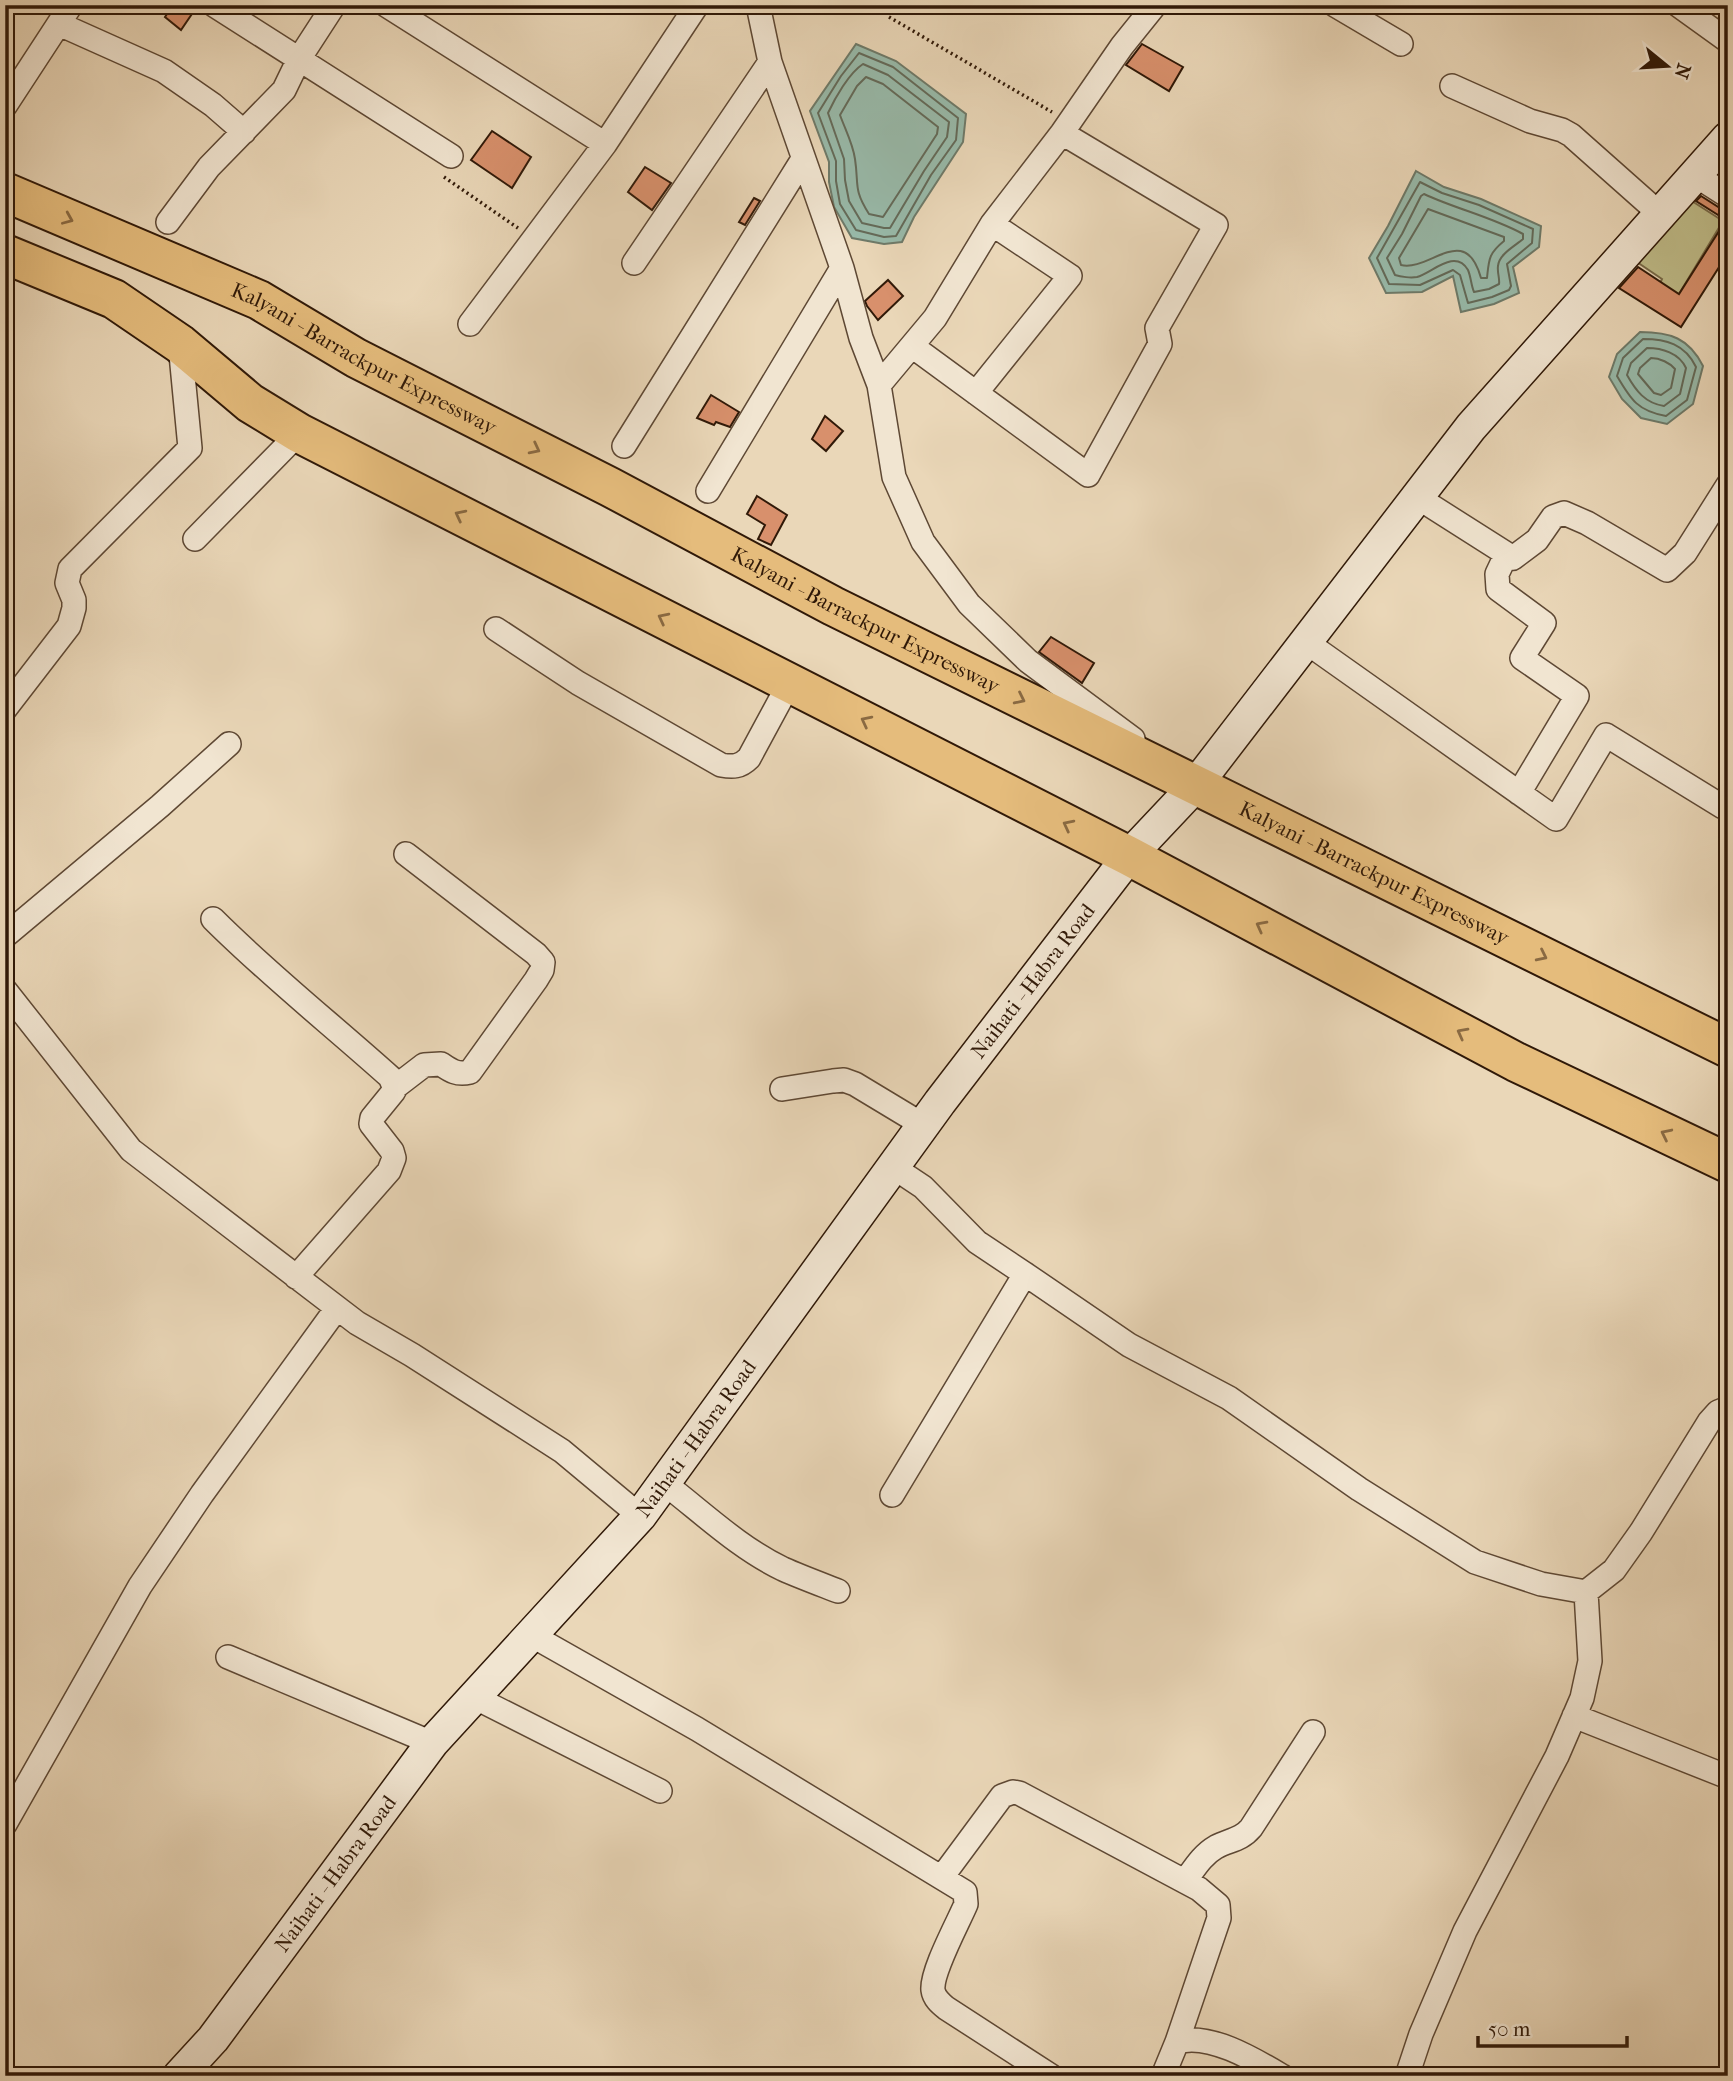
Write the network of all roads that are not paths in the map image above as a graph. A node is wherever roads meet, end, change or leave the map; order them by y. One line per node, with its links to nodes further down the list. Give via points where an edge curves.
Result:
1 (214, 5): 12 (street)
2 (334, 5): 12 (street)
3 (386, 5): 19 (street)
4 (697, 5): 19 (street)
5 (758, 5): 13 (street)
6 (1155, 5): 16 (street)
7 (1335, 5): 11 (street)
8 (1678, 5): 10 (street)
9 (65, 15): 15 (street); 17 (street, via 164,71)
10 (1728, 41)
11 (1401, 44)
12 (299, 59): 17 (street, via 284,90); 20 (street)
13 (770, 62): 21 (street); 29 (street)
14 (1452, 86): 25 (street, via 1571,135)
15 (5, 106)
16 (1065, 128): 27 (street); 35 (street, via 1216,225 1157,328 1160,344 1088,475)
17 (244, 132): 26 (street, via 209,167)
18 (1728, 138): 22 (main road, Naihati - Habra Road)
19 (605, 144): 31 (street)
20 (451, 156)
21 (803, 159): 30 (street); 37 (street)
22 (1695, 175): 24 (street); 25 (main road, Naihati - Habra Road)
23 (5, 192): 48 (highway, Kalyani - Barrackpur Expressway, one-way to 48, via 259,300 356,358 833,606)
24 (1728, 197)
25 (1660, 214): 40 (main road, Naihati - Habra Road, via 1471,427)
26 (167, 222)
27 (992, 224): 33 (street, via 935,318); 35 (street, via 1070,276)
28 (5, 254): 32 (highway, via 114,299)
29 (634, 264)
30 (842, 268): 34 (street, via 861,338); 39 (street)
31 (470, 324)
32 (180, 344): 36 (highway, via 250,403); 46 (street, via 190,448 70,569 67,583 74,608 69,626)
33 (912, 346): 34 (street); 35 (street)
34 (880, 385): 48 (street, via 894,477 923,542 969,604 1028,661)
35 (976, 394)
36 (299, 433): 41 (street); 45 (highway, one-way to 36)
37 (624, 446)
38 (1728, 485): 42 (street, via 1685,553 1667,570 1564,513 1553,517 1526,550 1513,558)
39 (708, 491)
40 (1417, 497): 42 (street); 44 (main road, Naihati - Habra Road)
41 (195, 539)
42 (1506, 555): 49 (street, via 1497,574 1498,589 1544,623 1522,658 1577,696)
43 (496, 629): 45 (street, via 578,683 721,765 743,765 749,758)
44 (1306, 642): 48 (main road, Naihati - Habra Road); 49 (street)
45 (790, 682): 52 (highway, one-way to 45)
46 (5, 709)
47 (229, 744): 54 (street)
48 (1195, 786): 52 (main road, Naihati - Habra Road); 56 (highway, Kalyani - Barrackpur Expressway, one-way to 56)
49 (1519, 793): 50 (street, via 1556,819 1606,735)
50 (1723, 807)
51 (406, 854): 57 (street, via 543,962 536,980 470,1072 453,1073 441,1064 424,1065)
52 (1129, 856): 59 (main road, Naihati - Habra Road); 60 (highway, one-way to 52, via 1516,1062)
53 (212, 919): 57 (street, via 390,1077)
54 (5, 936)
55 (5, 990): 63 (street, via 131,1150)
56 (1728, 1048)
57 (394, 1088): 63 (street, via 371,1124 392,1151 389,1171)
58 (782, 1089): 59 (street, via 844,1080)
59 (923, 1125): 61 (main road, Naihati - Habra Road)
60 (1728, 1163)
61 (893, 1167): 62 (street, via 923,1188 977,1242); 66 (main road, Naihati - Habra Road)
62 (1025, 1275): 67 (street); 70 (street, via 1129,1345 1229,1398 1359,1489 1475,1562 1541,1584)
63 (296, 1277): 64 (street)
64 (337, 1308): 68 (street, via 562,1451); 79 (street, via 140,1586)
65 (1728, 1408): 70 (street, via 1709,1422 1614,1570)
66 (664, 1483): 68 (main road, Naihati - Habra Road); 69 (street, via 754,1552)
67 (892, 1494)
68 (640, 1516): 71 (main road, Naihati - Habra Road)
69 (838, 1591)
70 (1586, 1591): 74 (street, via 1590,1661)
71 (531, 1636): 73 (main road, Naihati - Habra Road); 80 (street)
72 (228, 1657): 76 (street)
73 (474, 1697): 76 (main road, Naihati - Habra Road); 78 (street)
74 (1574, 1716): 77 (street); 87 (street, via 1465,1931)
75 (1313, 1732): 81 (street, via 1251,1828 1201,1858)
76 (432, 1743): 83 (main road, Naihati - Habra Road, via 213,2039)
77 (1728, 1777)
78 (660, 1791)
79 (5, 1824)
80 (942, 1877): 81 (street, via 1002,1796 1013,1791); 84 (street, via 967,1898 935,1975 937,2000)
81 (1185, 1881): 82 (street, via 1213,1899 1219,1918)
82 (1177, 2042): 85 (street); 86 (street, via 1220,2045)
83 (178, 2076)
84 (1051, 2076)
85 (1163, 2076)
86 (1282, 2076)
87 (1407, 2076)

